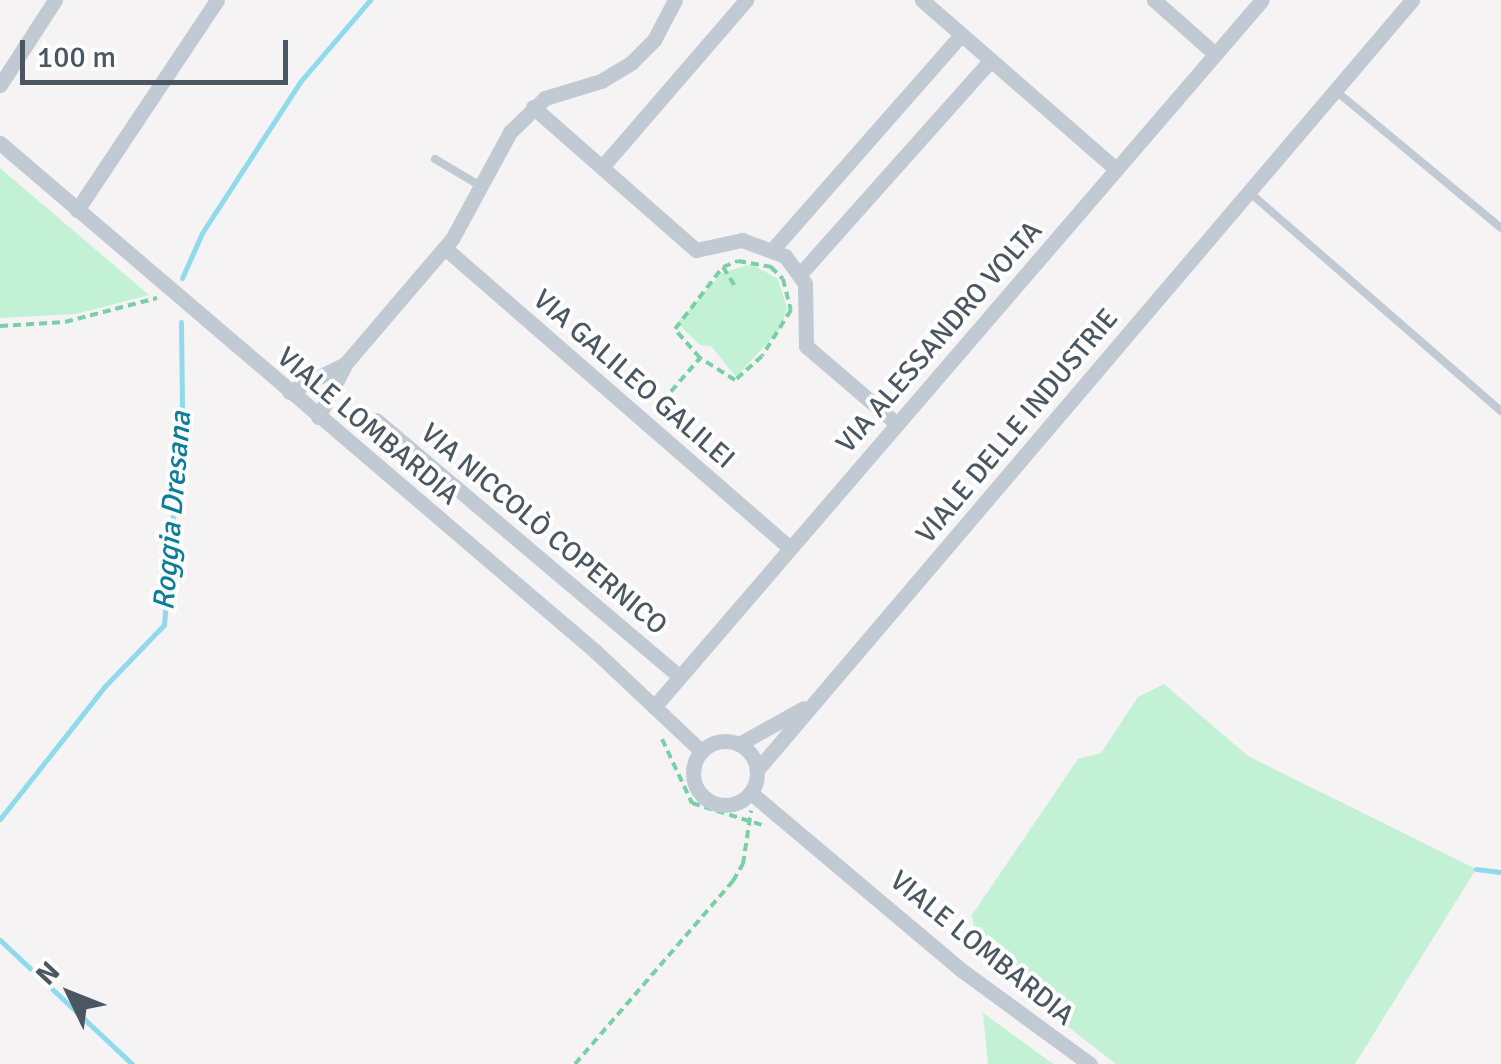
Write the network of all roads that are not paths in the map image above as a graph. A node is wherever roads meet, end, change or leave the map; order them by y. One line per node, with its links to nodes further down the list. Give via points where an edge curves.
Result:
1 (55, 0): 12 (street)
2 (217, 0): 21 (street)
3 (675, 0): 14 (street, via 654,40 631,64)
4 (746, 0): 17 (street)
5 (922, 0): 9 (street)
6 (1154, 0): 10 (street)
7 (1262, 0): 10 (street, VIA ALESSANDRO VOLTA)
8 (1412, 0): 13 (street, VIALE DELLE INDUSTRIE)
9 (962, 34): 11 (street); 23 (street)
10 (1216, 54): 18 (street, VIA ALESSANDRO VOLTA)
11 (991, 60): 18 (street); 25 (street)
12 (0, 85)
13 (1336, 90): 20 (street, VIALE DELLE INDUSTRIE); 22 (lane)
14 (533, 108): 17 (street); 19 (street, via 499,146)
15 (0, 143): 21 (street, VIALE LOMBARDIA)
16 (435, 160): 19 (lane)
17 (602, 166): 23 (street, via 696,250 742,240)
18 (1116, 169): 31 (street, VIA ALESSANDRO VOLTA)
19 (480, 185): 24 (street)
20 (1249, 192): 28 (lane); 34 (street, VIALE DELLE INDUSTRIE)
21 (77, 210): 27 (street, VIALE LOMBARDIA)
22 (1501, 228)
23 (773, 248): 25 (street)
24 (446, 249): 26 (street); 32 (street, VIA GALILEO GALILEI)
25 (801, 273): 31 (street, via 808,298 806,346)
26 (346, 363): 27 (street); 29 (street)
27 (288, 392): 29 (street, VIALE LOMBARDIA)
28 (1501, 411)
29 (318, 417): 35 (street, VIALE LOMBARDIA)
30 (376, 420): 33 (street, VIA NICCOLÒ COPERNICO)
31 (896, 424): 32 (street, VIA ALESSANDRO VOLTA)
32 (790, 547): 33 (street, VIA ALESSANDRO VOLTA)
33 (680, 678): 35 (street, VIA ALESSANDRO VOLTA)
34 (823, 693): 36 (street, VIALE DELLE INDUSTRIE); 38 (street, VIALE DELLE INDUSTRIE)
35 (654, 707): 37 (street, VIALE LOMBARDIA)
36 (740, 744): 37 (street, via 719,741); 38 (street)
37 (702, 751): 39 (street, via 692,770 704,798 723,806)
38 (757, 770): 39 (street)
39 (750, 793): 40 (street, VIALE LOMBARDIA, via 960,968)
40 (1090, 1064)

